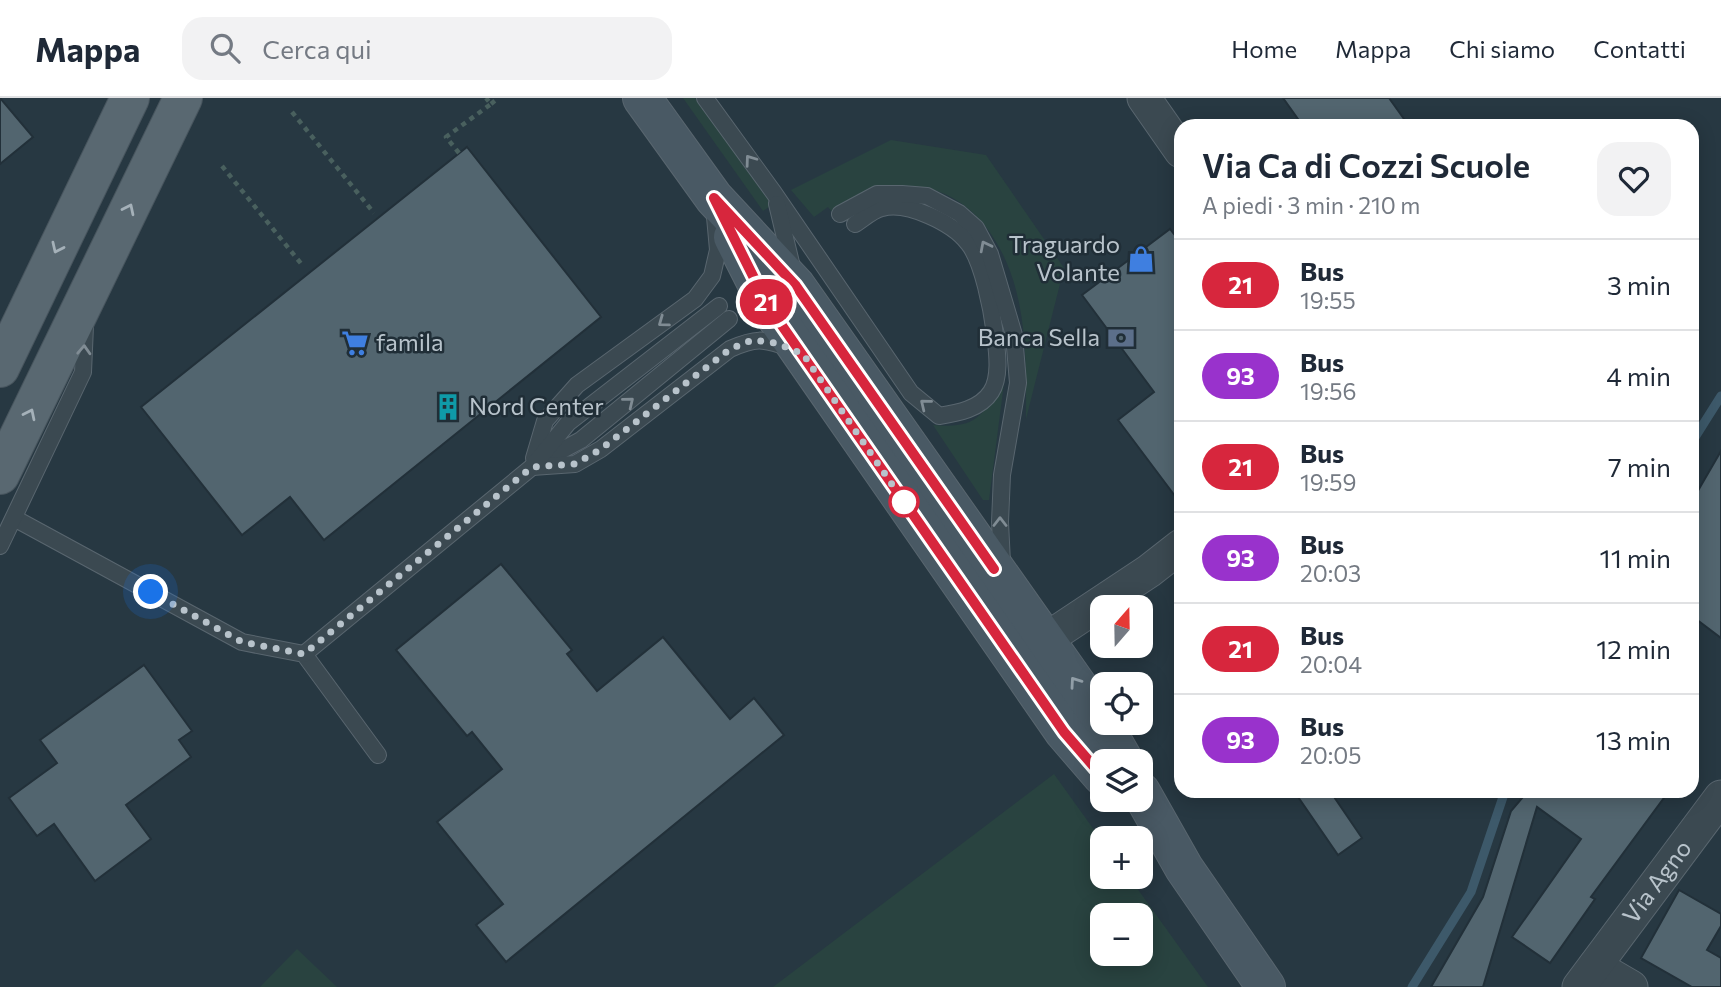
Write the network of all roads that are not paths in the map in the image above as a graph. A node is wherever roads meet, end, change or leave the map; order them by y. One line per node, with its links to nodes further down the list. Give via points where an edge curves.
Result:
1 (130, 98): 17 (main road, one-way to 17)
2 (183, 98): 11 (main road, one-way to 2)
3 (642, 98): 8 (main road)
4 (705, 98): 7 (lane, one-way to 4)
5 (1144, 98): 6 (street)
6 (1174, 140)
7 (774, 193): 12 (lane); 14 (lane)
8 (714, 198): 12 (main road); 16 (main road, via 767,304); 18 (lane, one-way to 18, via 718,250 712,276 695,299 577,385 545,421)
9 (841, 214): 23 (lane, one-way to 9, via 1002,564 1002,475 1018,383 1014,335 990,254 976,228 927,196 877,194)
10 (855, 224): 14 (lane, one-way to 14, via 881,208 900,206 951,227 969,243 992,310 997,351 992,391 960,413 939,416 911,393)
11 (87, 295): 19 (main road, one-way to 11); 20 (lane, one-way to 11, via 83,372)
12 (816, 295): 14 (lane); 23 (main road)
13 (719, 306): 18 (lane, via 568,423)
14 (857, 313)
15 (729, 319): 18 (lane, one-way to 15, via 581,440)
16 (803, 354): 18 (lane, via 752,340 730,349 592,454 575,464); 28 (main road, via 1064,732)
17 (0, 368)
18 (532, 467): 25 (lane)
19 (0, 475)
20 (14, 518): 21 (lane); 25 (lane, via 242,642)
21 (0, 546)
22 (1174, 551): 24 (street)
23 (1009, 589): 24 (main road)
24 (1045, 640): 26 (main road, one-way to 24)
25 (304, 654): 27 (lane)
26 (1117, 749)
27 (377, 755)
28 (1090, 762)
29 (1721, 797): 33 (street, Via Agno)
30 (1135, 812): 32 (main road)
31 (1152, 812): 32 (main road)
32 (1184, 868): 34 (main road)
33 (1587, 976): 35 (street, Via Agno)
34 (1266, 987)
35 (1631, 987)

